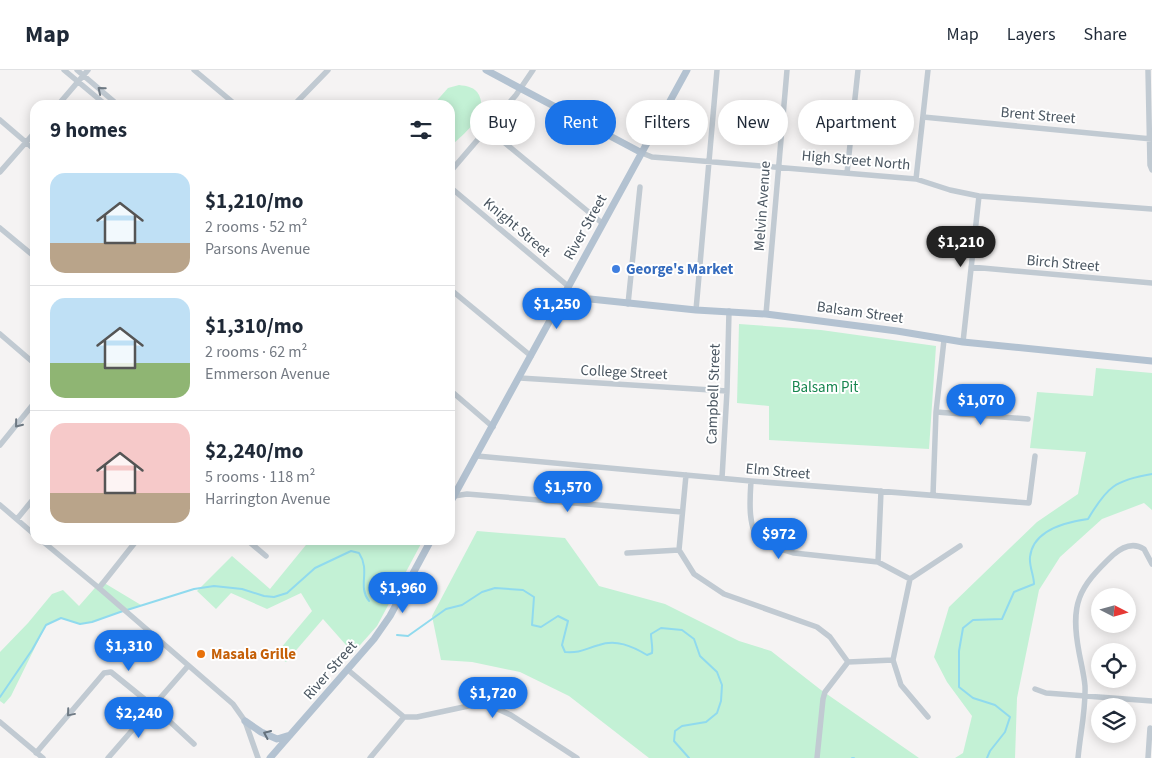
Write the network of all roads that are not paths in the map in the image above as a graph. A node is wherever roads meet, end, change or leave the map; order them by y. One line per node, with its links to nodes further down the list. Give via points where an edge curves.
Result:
1 (64, 70): 15 (street)
2 (77, 70): 14 (street)
3 (88, 70): 14 (street)
4 (194, 70): 20 (street)
5 (486, 70): 16 (main road, High Street North)
6 (533, 70): 16 (street)
7 (687, 70): 31 (main road, River Street)
8 (717, 70): 32 (street)
9 (787, 70): 34 (street, Melvin Avenue)
10 (858, 70): 37 (street)
11 (928, 70): 23 (street)
12 (1148, 70): 26 (street)
13 (325, 71): 21 (street)
14 (83, 75): 15 (street); 19 (street, one-way to 14)
15 (78, 82): 17 (street); 18 (street)
16 (521, 89): 22 (street); 31 (main road, High Street North)
17 (62, 100)
18 (100, 100)
19 (112, 100)
20 (230, 100)
21 (299, 100)
22 (512, 100)
23 (923, 117): 26 (street, Brent Street); 38 (street)
24 (0, 120): 27 (street)
25 (30, 138): 27 (street)
26 (1151, 139): 35 (street)
27 (26, 142): 30 (street); 36 (street)
28 (474, 145): 33 (street)
29 (507, 145): 43 (street)
30 (30, 146)
31 (642, 153): 32 (street, High Street North, via 652,157); 43 (main road, River Street)
32 (708, 162): 34 (street, High Street North); 52 (street)
33 (455, 166)
34 (778, 167): 37 (street, High Street North); 54 (street, Melvin Avenue)
35 (1152, 170)
36 (0, 172)
37 (847, 173): 38 (street, High Street North)
38 (916, 179): 41 (street, High Street North)
39 (640, 187): 51 (street)
40 (455, 191): 48 (street, Knight Street)
41 (979, 196): 42 (street, High Street North); 46 (street)
42 (1151, 206)
43 (602, 223): 48 (main road, River Street)
44 (0, 228): 45 (street)
45 (30, 253)
46 (971, 267): 47 (street, Birch Street); 57 (street)
47 (1152, 283)
48 (568, 286): 50 (main road, River Street)
49 (455, 293): 58 (street)
50 (564, 294): 51 (main road, Balsam Street); 58 (main road, River Street)
51 (628, 304): 52 (main road, Balsam Street)
52 (696, 310): 53 (main road, Balsam Street)
53 (728, 311): 54 (main road, Balsam Street); 62 (street, Campbell Street)
54 (766, 314): 56 (main road, Balsam Street)
55 (0, 334): 59 (street)
56 (944, 340): 57 (main road, Balsam Street); 65 (street)
57 (963, 342): 60 (main road, Balsam Street)
58 (531, 356): 61 (main road, River Street)
59 (30, 360)
60 (1152, 361)
61 (520, 378): 62 (street, College Street); 67 (main road, River Street)
62 (727, 390): 72 (street, Campbell Street)
63 (455, 394): 67 (street)
64 (30, 408): 68 (street, one-way to 68)
65 (936, 412): 66 (street); 76 (street)
66 (1028, 419)
67 (493, 427): 69 (main road, River Street)
68 (0, 445)
69 (477, 456): 71 (street, Elm Street); 74 (main road, River Street)
70 (1035, 456): 76 (street, Elm Street, via 1029,502)
71 (686, 474): 72 (street, Elm Street); 80 (street)
72 (722, 478): 73 (street, Elm Street)
73 (750, 481): 75 (street, Elm Street); 91 (street, via 749,509 761,540 794,553)
74 (455, 491)
75 (881, 491): 76 (street, Elm Street); 91 (street)
76 (933, 495)
77 (455, 496): 80 (street, via 467,494)
78 (30, 503): 81 (street)
79 (0, 505): 81 (street)
80 (682, 512): 88 (street)
81 (17, 519): 82 (street)
82 (30, 531)
83 (48, 545): 94 (street)
84 (133, 545): 94 (street)
85 (253, 545): 90 (street)
86 (428, 545): 98 (main road, River Street, via 390,616)
87 (960, 546): 93 (street)
88 (679, 550): 89 (street); 96 (street, via 694,574 724,594 817,627 830,637)
89 (627, 553)
90 (266, 556)
91 (878, 562): 93 (street)
92 (1152, 564): 100 (street, via 1144,549 1126,546 1095,573 1081,593 1074,619)
93 (910, 579): 95 (street)
94 (99, 588): 97 (street)
95 (892, 660): 96 (street); 104 (street, via 901,684)
96 (848, 662): 117 (street, via 825,692)
97 (188, 666): 102 (street); 105 (street, via 232,704)
98 (348, 670): 103 (street); 108 (main road, River Street)
99 (1035, 689): 100 (street)
100 (1085, 696): 101 (street); 118 (street)
101 (1152, 701)
102 (153, 706): 109 (street); 110 (street, one-way to 110, via 115,674 104,673); 112 (street)
103 (404, 716): 115 (street); 116 (street, via 417,717 473,705 493,707 511,715)
104 (928, 717)
105 (245, 721): 108 (main road, one-way to 105, via 277,739); 113 (street)
106 (0, 722): 110 (street)
107 (1150, 728): 119 (street)
108 (291, 735): 114 (main road, River Street)
109 (194, 744)
110 (36, 753): 111 (street)
111 (43, 758)
112 (108, 758)
113 (258, 758)
114 (270, 758)
115 (370, 758)
116 (577, 758)
117 (818, 758)
118 (1078, 758)
119 (1148, 758)

